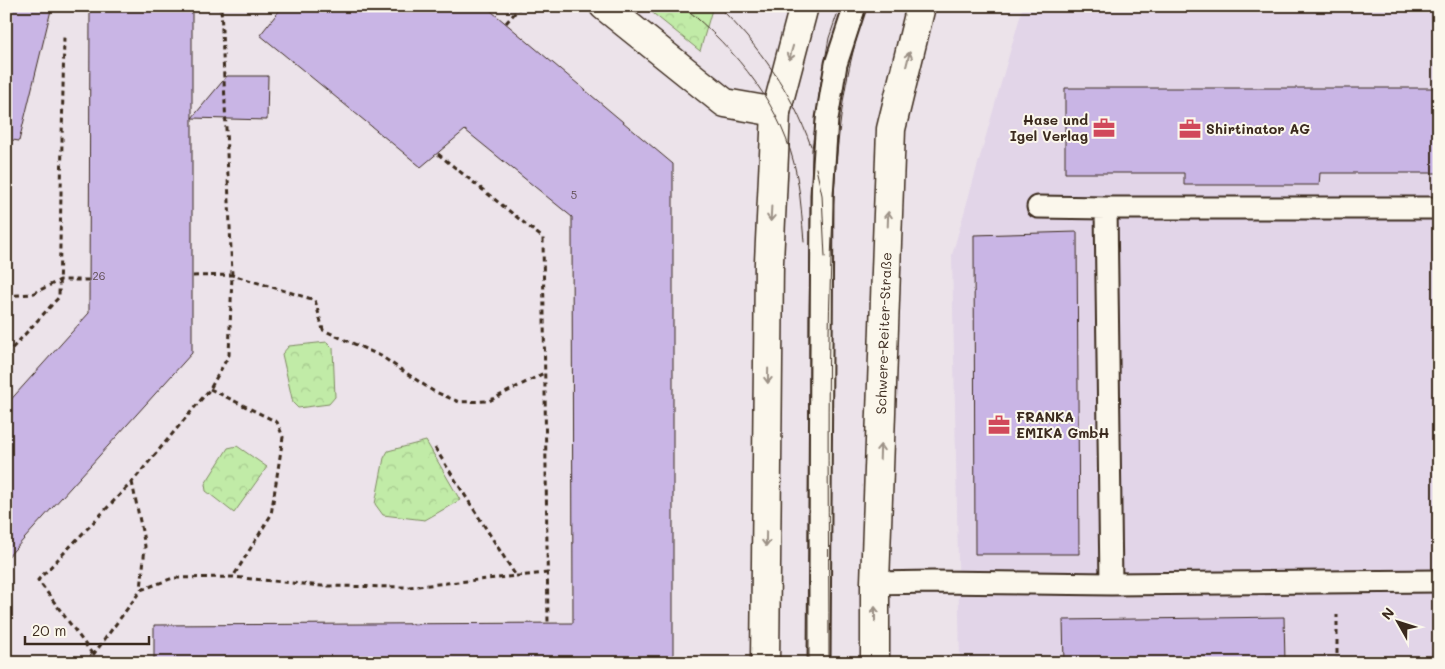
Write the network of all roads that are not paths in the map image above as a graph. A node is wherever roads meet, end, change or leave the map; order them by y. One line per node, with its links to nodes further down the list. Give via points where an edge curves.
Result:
1 (604, 6): 5 (main road, via 725,103)
2 (804, 6): 5 (main road, one-way to 5)
3 (855, 6): 13 (lane, via 836,64 827,119 822,195)
4 (921, 6): 10 (main road, Schwere-Reiter-Straße, one-way to 4, via 891,129)
5 (776, 112): 12 (main road, one-way to 12, via 769,262)
6 (1038, 207): 7 (lane)
7 (1106, 208): 8 (lane); 11 (lane)
8 (1439, 208)
9 (1439, 581): 11 (lane)
10 (875, 583): 11 (lane); 14 (main road, Schwere-Reiter-Straße, one-way to 10)
11 (1110, 584)
12 (765, 663)
13 (819, 663)
14 (875, 663)

